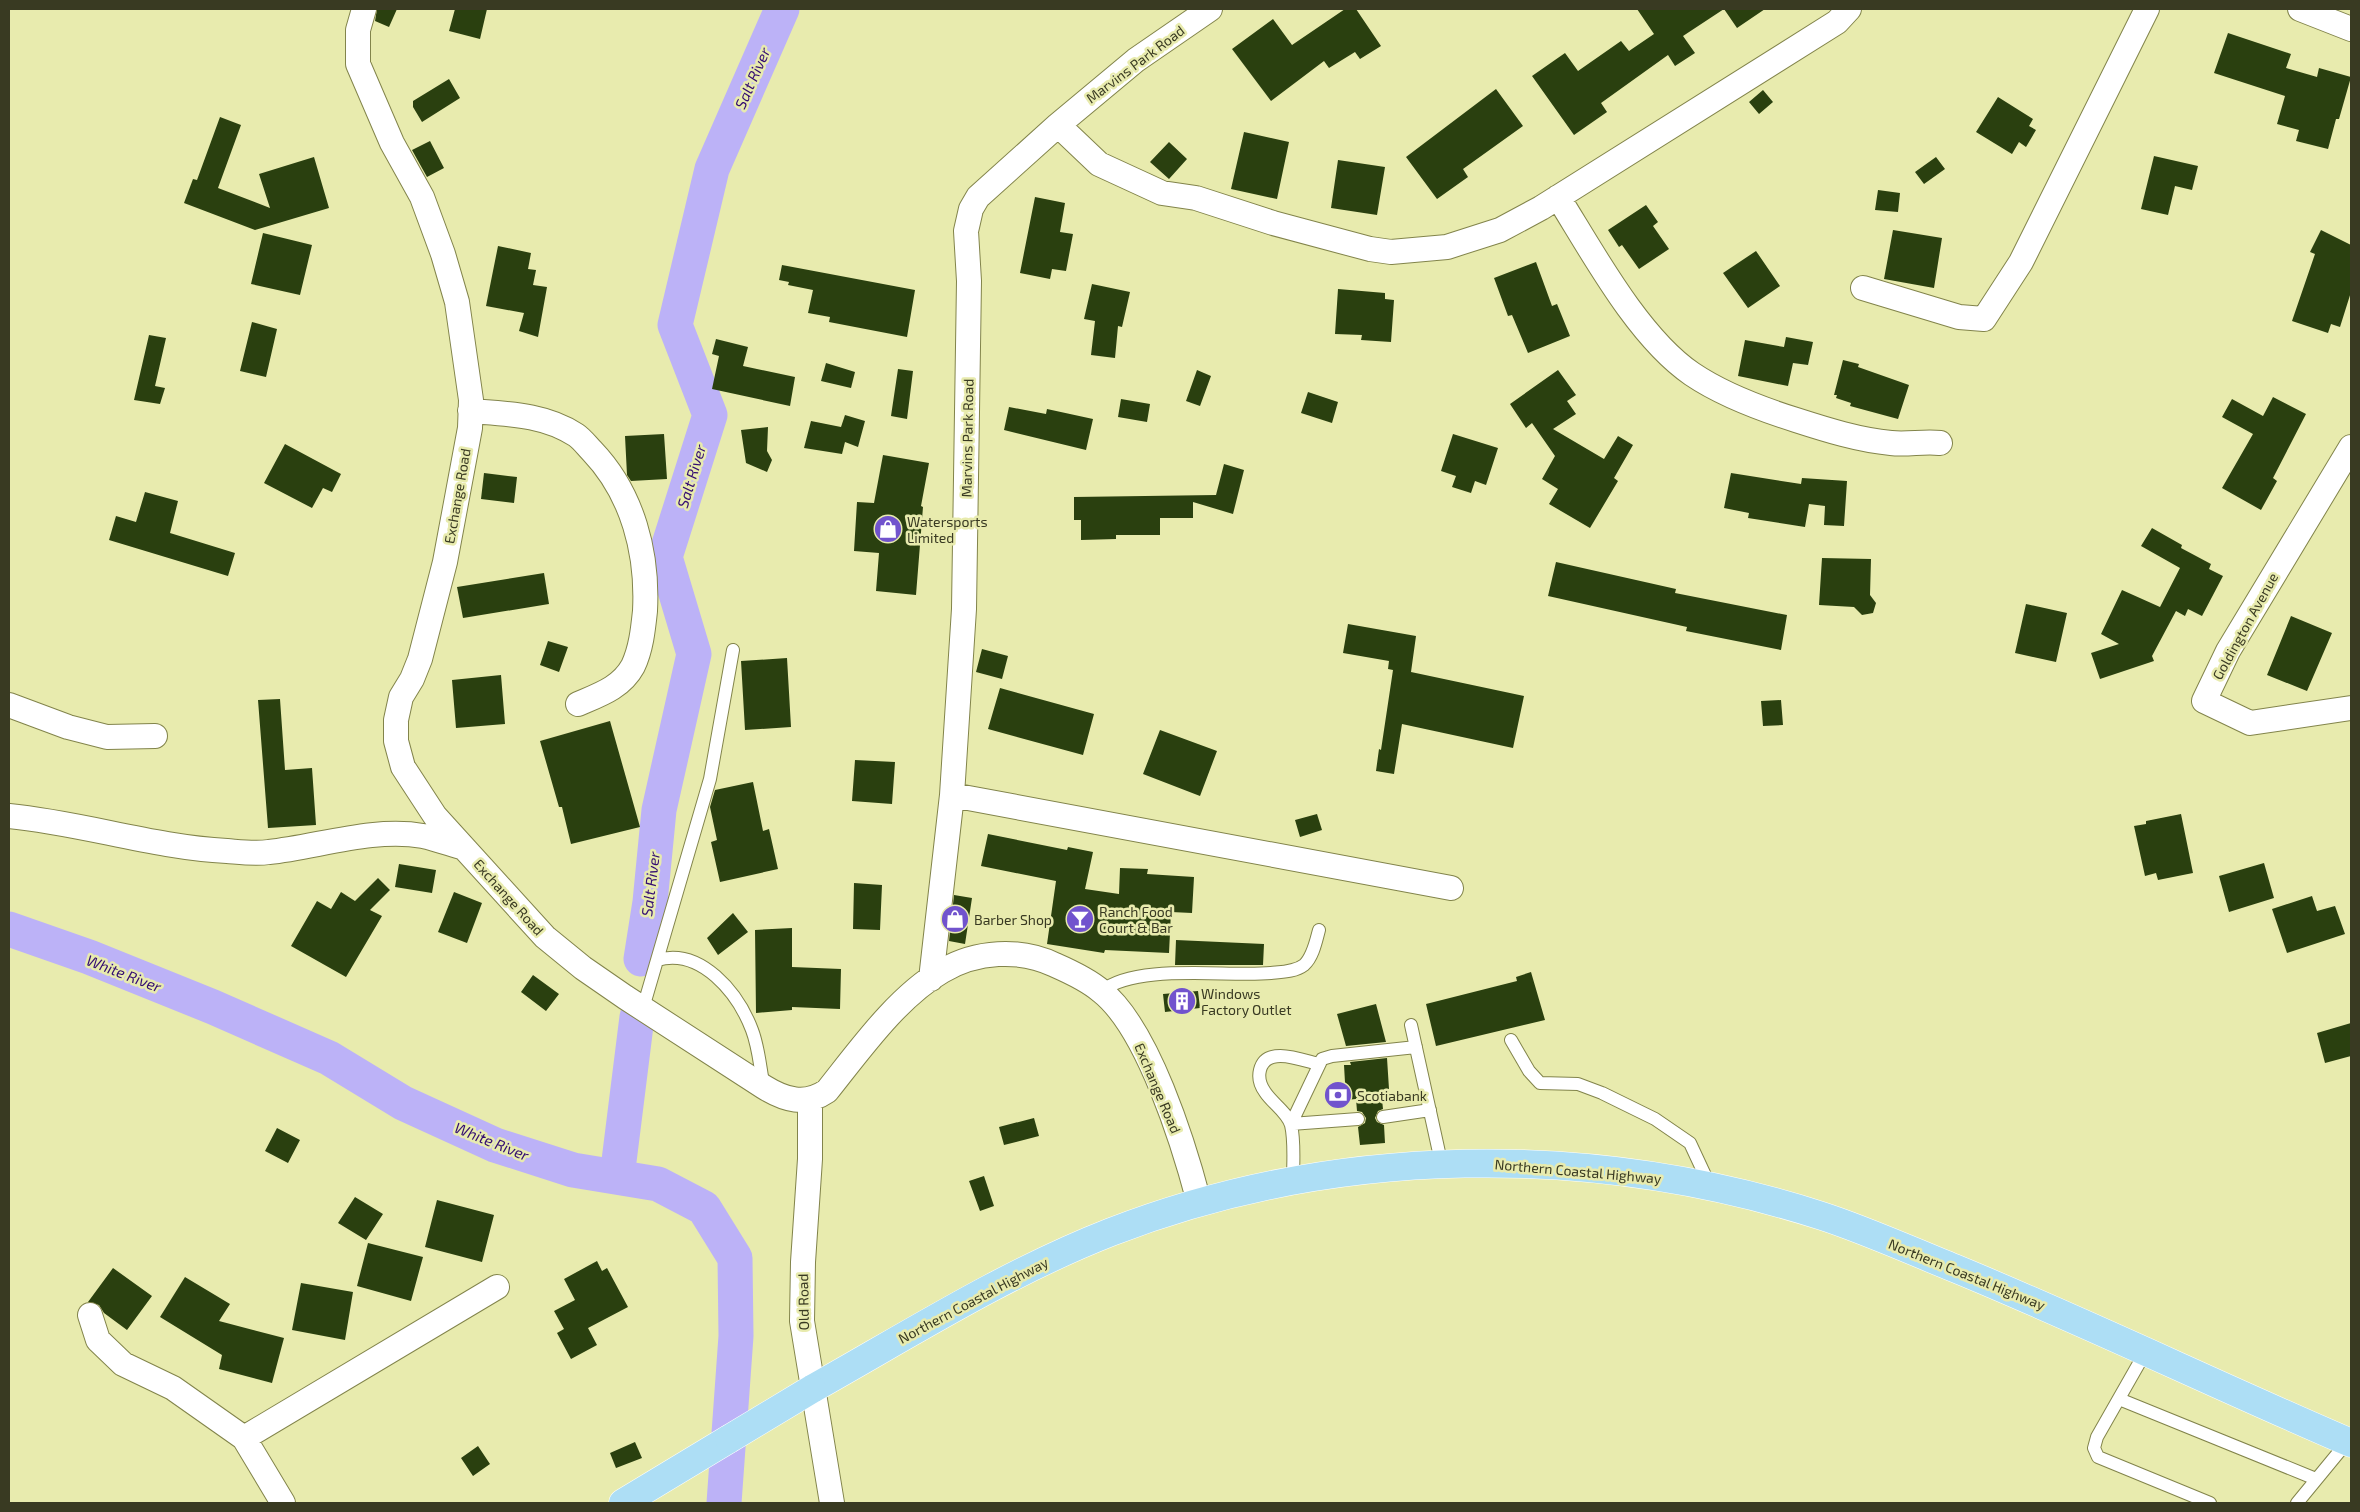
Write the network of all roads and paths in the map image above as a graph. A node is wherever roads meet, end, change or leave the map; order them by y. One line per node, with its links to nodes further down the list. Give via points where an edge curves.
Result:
1 (364, 9): 10 (street, Exchange Road, via 358,30 358,64 392,143 422,197 443,254 457,302)
2 (1210, 9): 7 (street, Marvins Park Road, via 1136,60)
3 (1849, 9): 8 (street, via 1837,22)
4 (2147, 9): 9 (street, via 2022,262 1984,319 1959,317)
5 (2300, 9): 6 (street)
6 (2351, 29)
7 (1058, 125): 8 (street, via 1099,164 1162,193 1196,198 1370,249 1391,252 1447,247 1500,230); 18 (street, Marvins Park Road, via 978,197 971,209 966,231 969,281 964,608)
8 (1558, 197): 11 (street, via 1622,298 1657,342 1692,374 1767,410 1840,433 1893,444)
9 (1863, 288)
10 (470, 411): 14 (street, via 547,419 577,436 606,465 635,521 644,558 643,634 632,667 614,689); 20 (street, Exchange Road, via 470,428 445,562 420,659 401,697 396,720 396,742 403,767 435,816)
11 (1940, 443)
12 (2351, 447): 16 (street, Goldington Avenue, via 2228,650 2204,701 2250,723)
13 (733, 650): 23 (lane, via 710,779)
14 (578, 704)
15 (9, 705): 17 (street, via 68,727 108,737)
16 (2351, 708)
17 (155, 736)
18 (952, 796): 21 (street); 24 (street, Marvins Park Road)
19 (9, 816): 20 (street, via 46,820 178,846 226,851 268,852 357,837 396,835 422,836)
20 (465, 849): 26 (street, Exchange Road, via 544,937)
21 (1450, 888)
22 (1319, 930): 25 (lane, via 1308,959 1297,968 1262,974 1137,976 1116,982)
23 (657, 960): 26 (lane); 31 (lane, via 682,957 713,974 730,991 753,1032)
24 (931, 980): 25 (street, Exchange Road, via 953,966 993,954 1018,953 1038,957); 32 (street, Exchange Road, via 891,1014 827,1091)
25 (1102, 991): 40 (street, Exchange Road, via 1125,1018 1150,1062 1186,1154)
26 (643, 1008): 31 (street, Exchange Road)
27 (1411, 1025): 29 (lane)
28 (1511, 1040): 39 (lane, via 1540,1083 1578,1084 1602,1093 1655,1119 1690,1143)
29 (1416, 1047): 30 (lane, via 1332,1056); 33 (lane)
30 (1318, 1064): 36 (lane); 36 (lane, via 1273,1056 1260,1068 1259,1081 1264,1091)
31 (764, 1087): 32 (street, Exchange Road, via 787,1099)
32 (810, 1099): 50 (street, Old Road, via 802,1322)
33 (1430, 1110): 34 (lane); 37 (lane)
34 (1383, 1116)
35 (1358, 1119): 36 (lane)
36 (1290, 1124): 38 (lane)
37 (1442, 1166): 38 (main road, Northern Coastal Highway, via 1390,1168); 39 (main road, Northern Coastal Highway, via 1543,1166 1652,1176)
38 (1293, 1180): 40 (main road, Northern Coastal Highway)
39 (1710, 1186): 43 (main road, Northern Coastal Highway, via 1822,1216 2015,1293)
40 (1199, 1202): 49 (main road, Northern Coastal Highway, bridge, via 1111,1232 980,1294)
41 (497, 1286): 45 (street)
42 (90, 1314): 45 (street, via 98,1340 123,1364 173,1388)
43 (2146, 1350): 44 (lane); 46 (main road, Northern Coastal Highway)
44 (2119, 1399): 47 (lane); 51 (lane, via 2097,1438 2094,1448 2098,1457)
45 (244, 1438): 48 (street)
46 (2349, 1442): 47 (lane)
47 (2316, 1480): 52 (lane)
48 (283, 1503)
49 (623, 1503)
50 (832, 1503)
51 (2210, 1503)
52 (2297, 1503)

